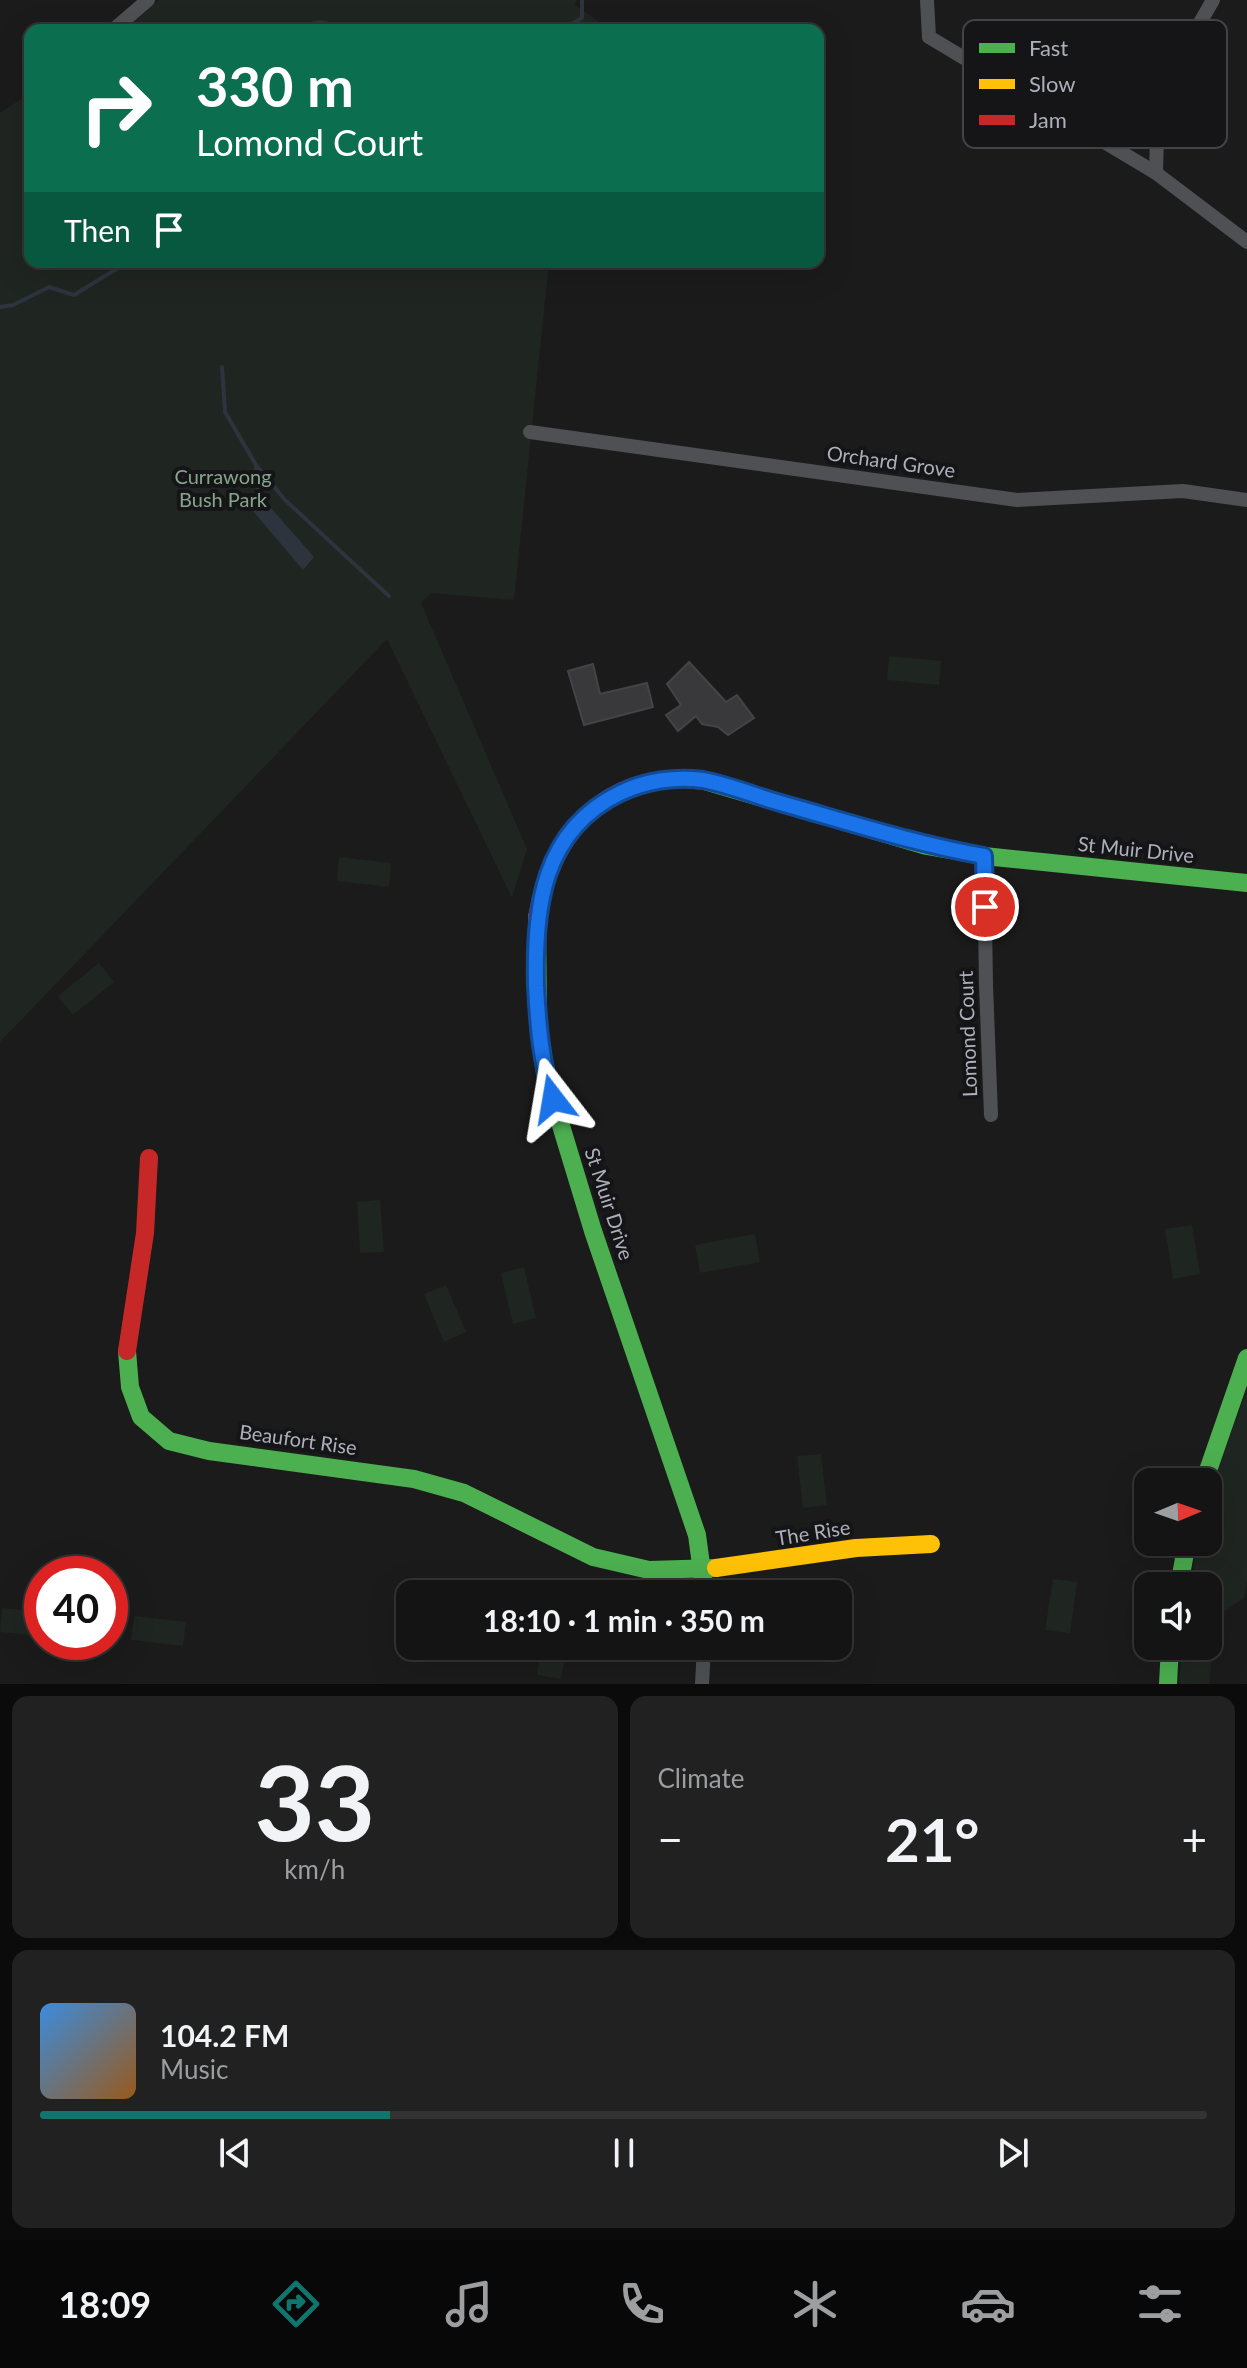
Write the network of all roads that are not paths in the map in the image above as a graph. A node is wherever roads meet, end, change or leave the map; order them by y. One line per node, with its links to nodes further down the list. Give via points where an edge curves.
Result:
1 (148, 0): 5 (street)
2 (927, 0): 6 (street, via 929,37)
3 (1213, 0): 4 (street)
4 (1202, 20)
5 (120, 24)
6 (963, 57)
7 (1114, 148): 9 (street)
8 (1157, 148): 9 (street)
9 (1156, 173): 10 (street)
10 (1247, 242)
11 (530, 432): 12 (street, Orchard Grove, via 1017,500 1183,491)
12 (1247, 500)
13 (984, 856): 14 (street, St Muir Drive); 15 (street, Lomond Court); 20 (street, St Muir Drive, via 927,846 702,780 650,781 607,799 587,814 556,854 543,885 536,969 545,1073 697,1535)
14 (1247, 883)
15 (991, 1115)
16 (149, 1158): 20 (street, Beaufort Rise, via 145,1233 127,1352 130,1387 141,1417 169,1441 414,1479 464,1493 593,1557 649,1570)
17 (1247, 1358): 18 (street)
18 (1209, 1468)
19 (931, 1544): 20 (street, The Rise, via 856,1548)
20 (703, 1570): 21 (street, St Muir Drive)
21 (704, 1580)
22 (703, 1660): 24 (street)
23 (1169, 1660): 25 (street)
24 (702, 1684)
25 (1168, 1684)

